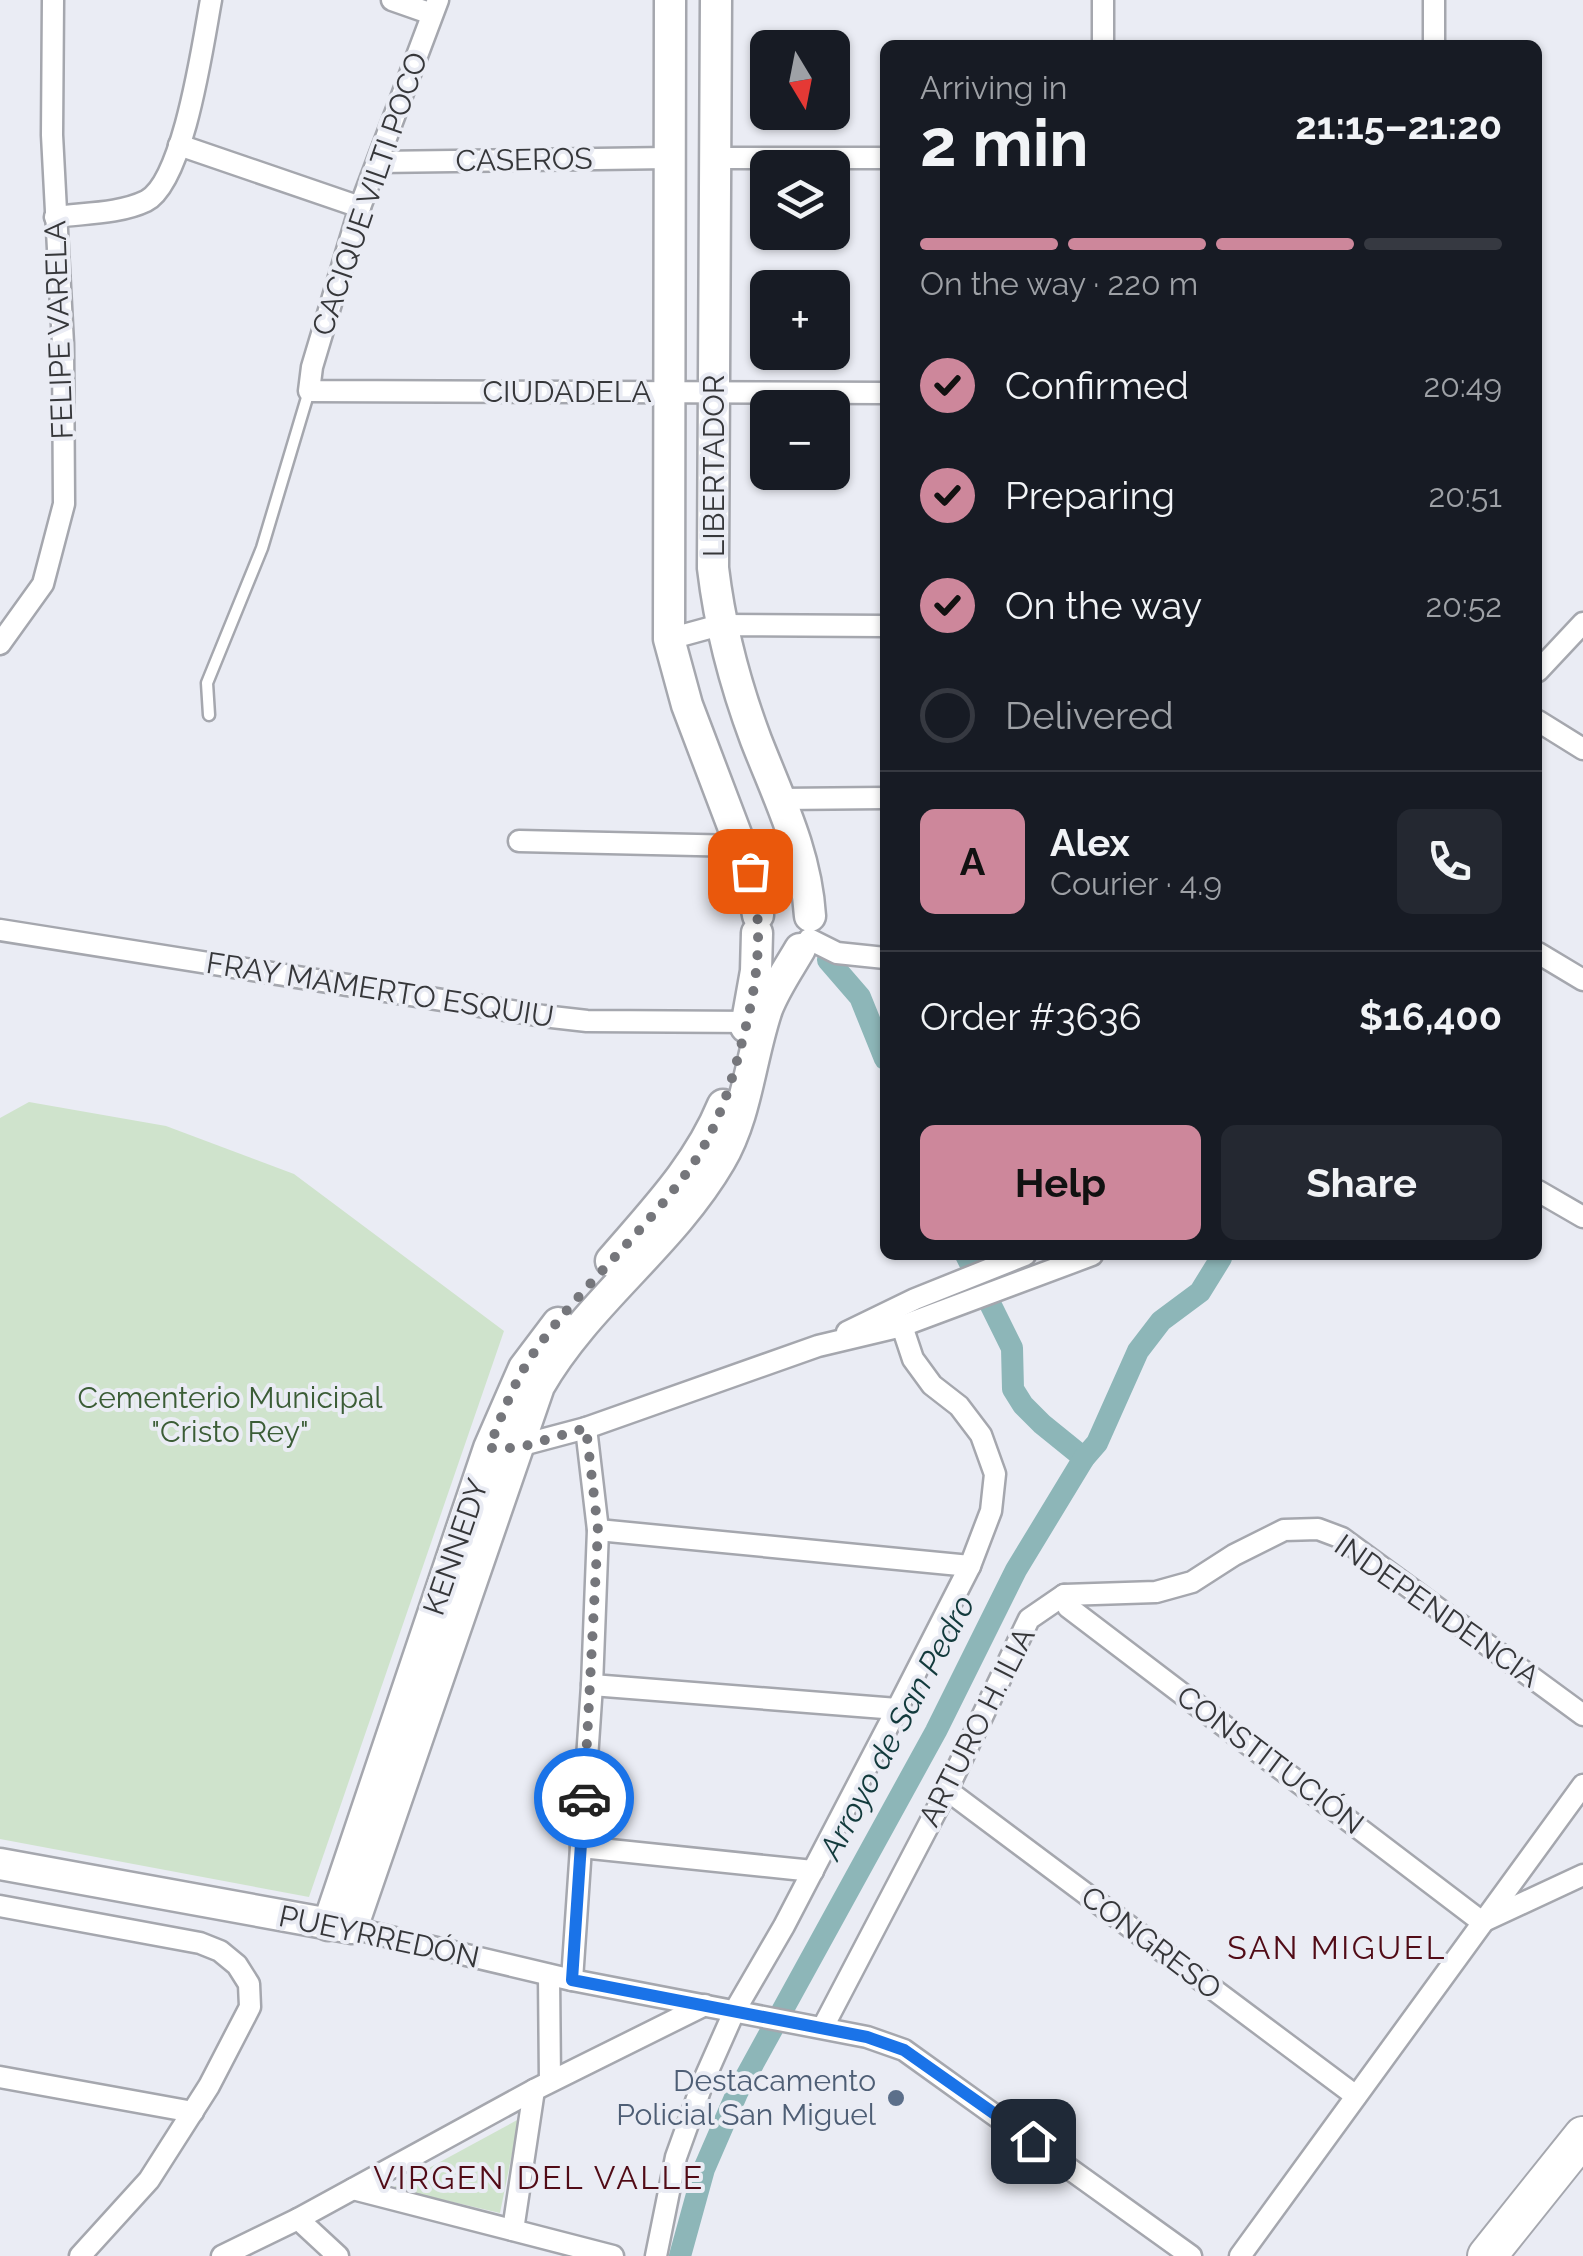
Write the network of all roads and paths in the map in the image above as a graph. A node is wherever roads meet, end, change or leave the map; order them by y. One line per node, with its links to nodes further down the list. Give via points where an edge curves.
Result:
1 (52, 0): 17 (street, FELIPE VARELA)
2 (211, 0): 11 (street)
3 (392, 0): 8 (street)
4 (670, 0): 12 (street, LIBERTADOR)
5 (716, 0): 13 (street, LIBERTADOR)
6 (1102, 0): 9 (street)
7 (1434, 0): 10 (street)
8 (435, 7): 15 (street, CACIQUE VILTI POCO)
9 (1102, 40)
10 (1434, 40)
11 (178, 145): 16 (street); 17 (street, via 167,181 147,200)
12 (669, 158): 15 (street, CASEROS); 20 (street, LIBERTADOR)
13 (715, 158): 14 (street); 19 (street, LIBERTADOR)
14 (880, 158)
15 (378, 162): 16 (street, CACIQUE VILTI POCO)
16 (360, 207): 18 (street, CACIQUE VILTI POCO)
17 (55, 217): 26 (street, FELIPE VARELA, via 64,504 42,584)
18 (309, 391): 20 (street, CIUDADELA); 28 (lane, via 262,548 207,683)
19 (714, 392): 20 (street, CIUDADELA); 21 (street, CIUDADELA); 23 (street, LIBERTADOR)
20 (669, 393): 25 (street, LIBERTADOR)
21 (880, 393)
22 (1583, 623): 27 (street)
23 (720, 624): 24 (street); 25 (street); 32 (street, LIBERTADOR)
24 (880, 626)
25 (668, 639): 34 (street, LIBERTADOR)
26 (0, 644)
27 (1542, 667)
28 (209, 715)
29 (1542, 724): 30 (street)
30 (1583, 748)
31 (880, 798): 32 (street)
32 (780, 799): 37 (street, LIBERTADOR, via 804,864)
33 (519, 841): 34 (street)
34 (741, 846): 35 (street, LIBERTADOR)
35 (758, 924): 37 (street, via 762,942 777,953); 37 (street, via 770,902 788,898 804,906); 41 (street, KENNEDY)
36 (0, 930): 41 (street, FRAY MAMERTO ESQUIU, via 543,1016)
37 (806, 935): 39 (street, via 838,953); 41 (street, KENNEDY)
38 (1542, 955): 40 (street)
39 (880, 957)
40 (1583, 980)
41 (755, 1022): 50 (street, KENNEDY, via 741,1110 721,1160 555,1358)
42 (1542, 1193): 43 (street)
43 (1583, 1217)
44 (1012, 1260): 46 (street)
45 (1079, 1260): 46 (street, via 993,1292)
46 (919, 1308): 47 (street); 48 (street)
47 (902, 1326): 48 (street); 52 (street, via 913,1359 932,1385 982,1435 995,1474 992,1512)
48 (818, 1346): 49 (street)
49 (586, 1428): 50 (street); 51 (street)
50 (504, 1448): 65 (street, KENNEDY)
51 (598, 1530): 52 (street); 54 (street)
52 (970, 1566): 55 (street)
53 (1064, 1595): 56 (street, INDEPENDENCIA, via 1156,1592 1192,1582 1284,1530 1318,1529 1342,1538); 58 (street, ARTURO H. ILIA, via 1029,1619); 64 (street, CONSTITUCIÓN, via 1068,1608)
54 (592, 1685): 55 (street); 59 (street)
55 (897, 1709): 61 (street)
56 (1583, 1714)
57 (1583, 1785): 64 (street)
58 (947, 1790): 70 (street, ARTURO H. ILIA); 73 (street, CONGRESO)
59 (581, 1846): 61 (street); 67 (street)
60 (0, 1864): 65 (street, PUEYRREDÓN)
61 (813, 1871): 69 (street)
62 (1583, 1876): 64 (street)
63 (0, 1906): 74 (street, via 200,1942 237,1966 248,1984 250,2007)
64 (1482, 1922): 73 (street)
65 (340, 1926): 66 (street, PUEYRREDÓN)
66 (549, 1975): 67 (street, PUEYRREDÓN); 72 (street)
67 (572, 1980): 68 (street, PUEYRREDÓN)
68 (704, 2005): 69 (street, PUEYRREDÓN); 72 (street)
69 (734, 2012): 70 (street, PUEYRREDÓN); 83 (street, via 676,2157)
70 (823, 2028): 84 (street, via 904,2050)
71 (1, 2077): 74 (street)
72 (542, 2086): 76 (street); 78 (street)
73 (1356, 2096): 85 (street)
74 (192, 2112): 79 (street, via 148,2180)
75 (1583, 2136): 86 (highway)
76 (353, 2188): 77 (street); 78 (street)
77 (298, 2218): 80 (street); 81 (street)
78 (513, 2230): 82 (street)
79 (80, 2256)
80 (222, 2256)
81 (338, 2256)
82 (614, 2256)
83 (656, 2256)
84 (1191, 2256)
85 (1240, 2256)
86 (1487, 2256)

